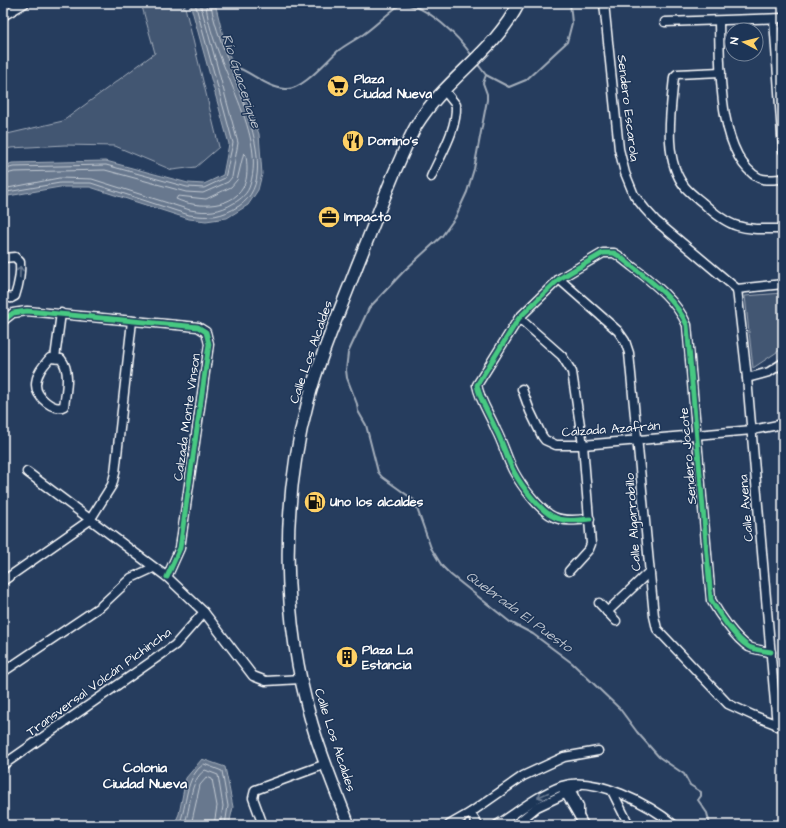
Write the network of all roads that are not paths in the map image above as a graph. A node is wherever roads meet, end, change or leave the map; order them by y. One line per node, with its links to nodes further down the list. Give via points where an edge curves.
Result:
1 (26, 3): 4 (street)
2 (519, 3): 10 (main road, Calle Los Alcaldes, via 504,29)
3 (604, 3): 18 (street, Sendero Escarola, via 619,149 634,194 656,221)
4 (3, 16)
5 (783, 18): 6 (street)
6 (774, 19): 7 (street); 11 (street)
7 (719, 21): 8 (street); 9 (street)
8 (665, 22)
9 (721, 72): 13 (street, via 726,122 733,148 758,178); 14 (street, via 677,74 674,77 669,133 677,173 684,186 716,216 730,224 745,229)
10 (444, 90): 12 (street, via 456,105 456,115); 48 (main road, Calle Los Alcaldes, via 415,127 402,155 323,353 308,401 290,503 288,553 289,598)
11 (783, 150)
12 (431, 177)
13 (783, 179)
14 (783, 230)
15 (3, 258): 19 (street, one-way to 15, via 15,296 21,274 20,262 15,257)
16 (559, 279): 22 (street); 31 (street, Sendero Jocote, via 603,253 614,253 676,304 687,325); 32 (street, Calle Algarrobillo, via 618,331 625,341 629,353)
17 (783, 284): 18 (street)
18 (737, 289): 27 (street, Calle Avena)
19 (7, 297): 20 (street)
20 (14, 313): 21 (street, Calzada Monte Vinson); 23 (street)
21 (61, 313): 24 (street, Calzada Monte Vinson); 25 (street)
22 (519, 318): 33 (street, via 562,356 572,372); 35 (street, via 482,376 478,393 514,472 534,500 555,518)
23 (3, 321)
24 (132, 321): 36 (street, via 115,473 109,492); 40 (street, Calzada Monte Vinson, via 198,327 206,332 208,338 180,548)
25 (55, 358): 25 (street, via 50,358 40,370 36,391 55,407 60,408 64,406 67,386 66,364)
26 (783, 363): 27 (street, via 769,372)
27 (747, 378): 30 (street, Calle Avena)
28 (522, 389): 33 (street, Calzada Azafrán, via 545,440 556,444)
29 (783, 424): 30 (street, Calzada Azafrán)
30 (752, 430): 31 (street, Calzada Azafrán); 46 (street, Calle Avena)
31 (698, 434): 32 (street, Calzada Azafrán); 46 (street, Sendero Jocote, via 711,600 742,641 750,647)
32 (639, 440): 33 (street, Calzada Azafrán); 39 (street, Calle Algarrobillo)
33 (583, 445): 35 (street)
34 (27, 472): 36 (street)
35 (590, 519): 38 (street, via 589,549)
36 (90, 520): 37 (street); 41 (street)
37 (153, 568): 40 (street); 47 (street, via 131,578 101,606)
38 (569, 571)
39 (649, 572): 44 (street); 49 (street, Calle Algarrobillo, via 655,622 666,640 728,704)
40 (167, 578): 43 (street)
41 (3, 580)
42 (599, 603): 44 (street)
43 (204, 612): 48 (street, via 253,676 266,681); 52 (street, Transversal Volcán Pichincha, via 175,645)
44 (607, 612): 45 (street)
45 (616, 621)
46 (771, 652): 49 (street, Calle Avena)
47 (3, 672)
48 (301, 679): 51 (main road, Calle Los Alcaldes, via 312,724)
49 (780, 726)
50 (598, 751): 55 (street, via 564,756 523,776)
51 (326, 764): 57 (street, via 256,790 253,798); 58 (main road, Calle Los Alcaldes)
52 (3, 765)
53 (567, 789): 54 (street, via 593,785); 56 (street, one-way to 56, via 533,799); 62 (street, via 537,807); 63 (street)
54 (612, 790): 64 (street); 65 (street, via 646,806)
55 (470, 813): 59 (street); 60 (street)
56 (510, 822): 61 (street)
57 (263, 825)
58 (349, 825)
59 (450, 825)
60 (478, 825)
61 (497, 825)
62 (515, 825)
63 (584, 825)
64 (629, 825)
65 (674, 825)

